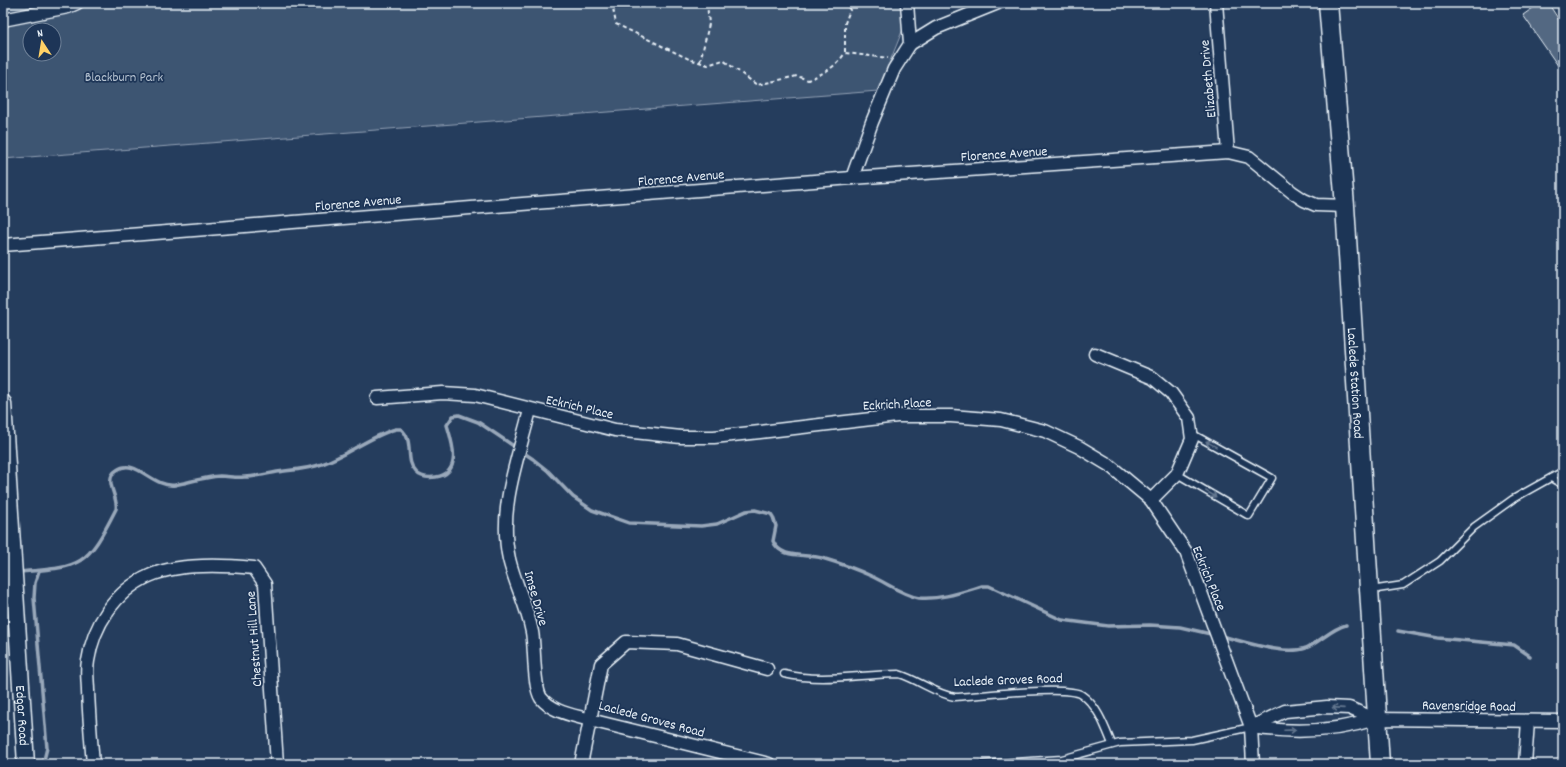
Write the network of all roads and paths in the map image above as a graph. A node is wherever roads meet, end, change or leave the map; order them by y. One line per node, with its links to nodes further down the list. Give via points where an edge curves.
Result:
1 (77, 3): 9 (street)
2 (612, 3): 13 (path, via 616,24)
3 (707, 3): 13 (path, via 709,24)
4 (846, 3): 11 (path, via 850,10 845,23)
5 (907, 3): 10 (street)
6 (998, 3): 10 (street, via 940,26)
7 (1216, 3): 14 (street, Elizabeth Drive)
8 (1328, 3): 16 (main road, Laclede Station Road)
9 (3, 20)
10 (910, 44): 12 (street)
11 (845, 53): 12 (path); 13 (path, via 838,64 808,80 797,76 757,85 724,60 708,65)
12 (899, 61): 15 (street, via 872,122)
13 (700, 62)
14 (1228, 152): 15 (street, Florence Avenue); 16 (street, Florence Avenue, via 1249,157 1304,200 1316,205)
15 (852, 178): 17 (street, Florence Avenue)
16 (1344, 206): 29 (main road, Laclede Station Road)
17 (3, 245)
18 (1095, 354): 22 (street, via 1153,378 1171,394 1189,418)
19 (377, 398): 21 (street, Eckrich Place, via 443,393 474,396)
20 (3, 402): 28 (street, Edgar Road)
21 (530, 410): 27 (street, Eckrich Place, via 615,430 681,437 714,437 897,416 951,416 1001,420 1045,431 1079,447 1109,466); 33 (street, Imse Drive, via 508,499 505,526 509,560 532,632 540,697 553,709)
22 (1191, 433): 24 (street, via 1192,439); 24 (lane, one-way to 22, via 1249,516 1272,478)
23 (1563, 471): 25 (lane)
24 (1177, 474): 27 (street)
25 (1551, 478): 26 (lane); 29 (lane, via 1513,499 1480,523 1440,561 1403,585)
26 (1563, 485)
27 (1151, 500): 36 (street, Eckrich Place, via 1186,552)
28 (10, 561): 39 (street, Edgar Road)
29 (1368, 590): 32 (main road, Laclede Station Road)
30 (767, 669): 33 (street, Laclede Groves Road, via 678,644 626,642 601,664)
31 (784, 674): 37 (lane, Laclede Groves Road, via 823,680 900,674 944,695 955,697 1078,692 1095,708)
32 (1375, 719): 34 (street, Ravensridge Road); 36 (street, one-way to 32, via 1275,731 1346,728); 36 (street, one-way to 36, via 1349,708 1328,707 1285,711); 46 (main road, Laclede Station Road)
33 (590, 720): 42 (street); 43 (street, Laclede Groves Road)
34 (1528, 721): 35 (street, Ravensridge Road); 47 (street)
35 (1563, 722)
36 (1251, 727): 37 (lane, via 1192,740); 45 (street)
37 (1112, 744): 38 (lane, via 1062,759)
38 (1007, 763): 44 (lane)
39 (26, 764)
40 (93, 764): 41 (street, Chestnut Hill Lane, via 87,663 93,638 104,615 132,586 149,576 200,566 254,568 265,584)
41 (277, 764)
42 (581, 764)
43 (769, 764)
44 (983, 764)
45 (1253, 764)
46 (1380, 764)
47 (1525, 764)

